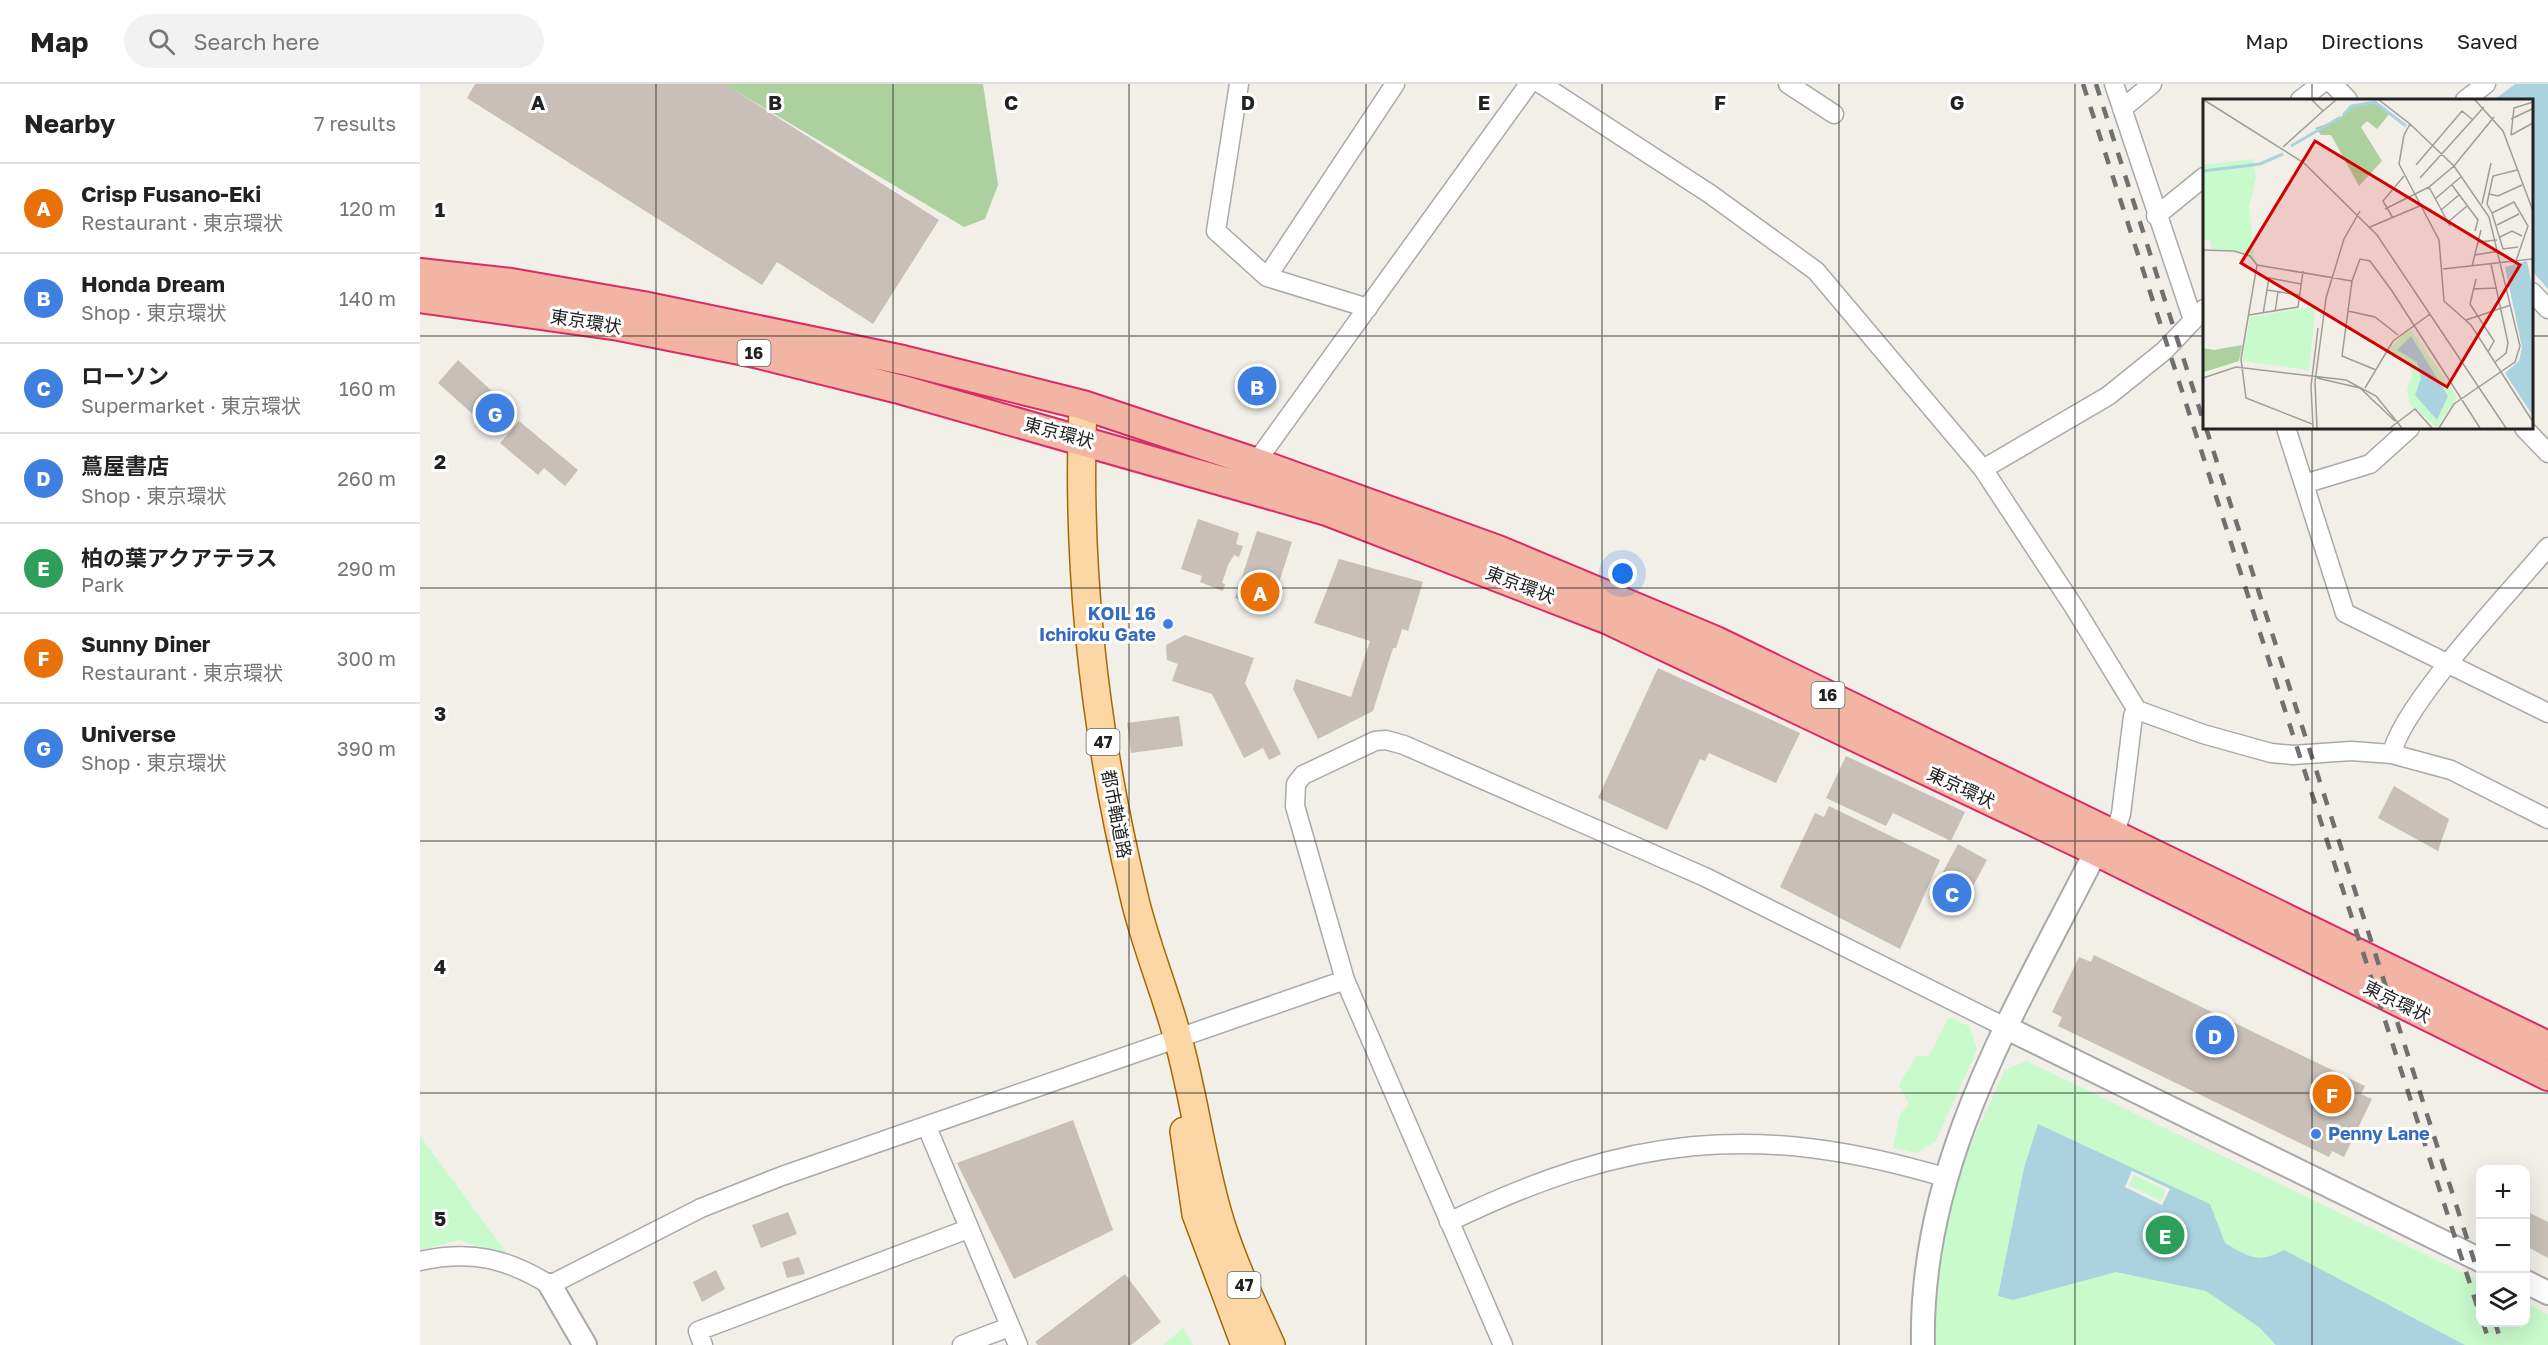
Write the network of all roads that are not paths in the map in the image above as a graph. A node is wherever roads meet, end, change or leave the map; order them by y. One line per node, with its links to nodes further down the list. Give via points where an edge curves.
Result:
1 (1239, 84): 19 (street, via 1216,231)
2 (1395, 84): 19 (street)
3 (1529, 84): 22 (street)
4 (1541, 84): 32 (street, via 1710,194 1816,271)
5 (2114, 84): 14 (street)
6 (2152, 84): 14 (street)
7 (2321, 84): 11 (street)
8 (2333, 84): 12 (street)
9 (2486, 84): 13 (street)
10 (1798, 87): 15 (street)
11 (2301, 99)
12 (2347, 99)
13 (2466, 99)
14 (2122, 109): 17 (street)
15 (1834, 114)
16 (2203, 179): 17 (street)
17 (2156, 216): 24 (street)
18 (420, 273): 25 (highway, 東京環状 / 16, via 511,284 754,327)
19 (1267, 276): 22 (street)
20 (2533, 293): 23 (street)
21 (420, 298): 29 (highway, 東京環状 / 16, via 619,327 755,353)
22 (1368, 308): 31 (street)
23 (2548, 309)
24 (2199, 315): 32 (street, via 2164,351 2108,396)
25 (1083, 405): 29 (main road, 都市軸道路 / 47); 31 (highway, 東京環状 / 16)
26 (2286, 429): 33 (street)
27 (2409, 429): 33 (street, via 2370,465)
28 (2525, 429): 30 (street)
29 (1081, 439): 34 (highway, 東京環状 / 16); 44 (main road, 都市軸道路 / 47, via 1082,522 1094,691 1134,899)
30 (2548, 453)
31 (1257, 463): 34 (street); 41 (highway, 東京環状 / 16, via 1498,550 1716,641)
32 (1983, 470): 37 (street)
33 (2304, 484): 36 (street, via 2345,613)
34 (1237, 485): 41 (highway, 東京環状 / 16, via 1327,511 1609,620)
35 (2548, 547): 36 (street)
36 (2450, 663): 38 (street); 39 (street, via 2395,740)
37 (2137, 710): 39 (street, via 2271,753); 41 (street, via 2133,716 2121,814)
38 (2548, 713)
39 (2392, 754): 40 (street, via 2451,770)
40 (2548, 819)
41 (2105, 842): 43 (street); 45 (highway, 東京環状 / 16); 46 (highway, 東京環状 / 16)
42 (1345, 980): 43 (street, via 1294,795 1303,775 1364,744 1386,740 1705,876); 44 (street); 49 (street)
43 (2007, 1028): 48 (street, via 1972,1102); 51 (street)
44 (1178, 1037): 47 (street); 61 (main road, 都市軸道路 / 47, via 1183,1130 1196,1214); 62 (main road, 都市軸道路 / 47, via 1221,1223)
45 (2548, 1046)
46 (2548, 1076)
47 (927, 1126): 50 (street); 54 (street, via 701,1208)
48 (1944, 1177): 49 (street, via 1878,1158 1819,1148 1768,1143 1687,1145 1559,1173); 64 (street, via 1929,1247)
49 (1449, 1222): 63 (street)
50 (968, 1229): 56 (street); 58 (street, via 698,1331)
51 (2476, 1258)
52 (420, 1262): 54 (street, via 450,1255 493,1259 522,1268)
53 (2530, 1284): 55 (street)
54 (550, 1285): 57 (street)
55 (2548, 1293)
56 (1009, 1327): 59 (street); 60 (street)
57 (585, 1345)
58 (703, 1345)
59 (962, 1345)
60 (1018, 1345)
61 (1245, 1345)
62 (1270, 1345)
63 (1503, 1345)
64 (1923, 1345)

